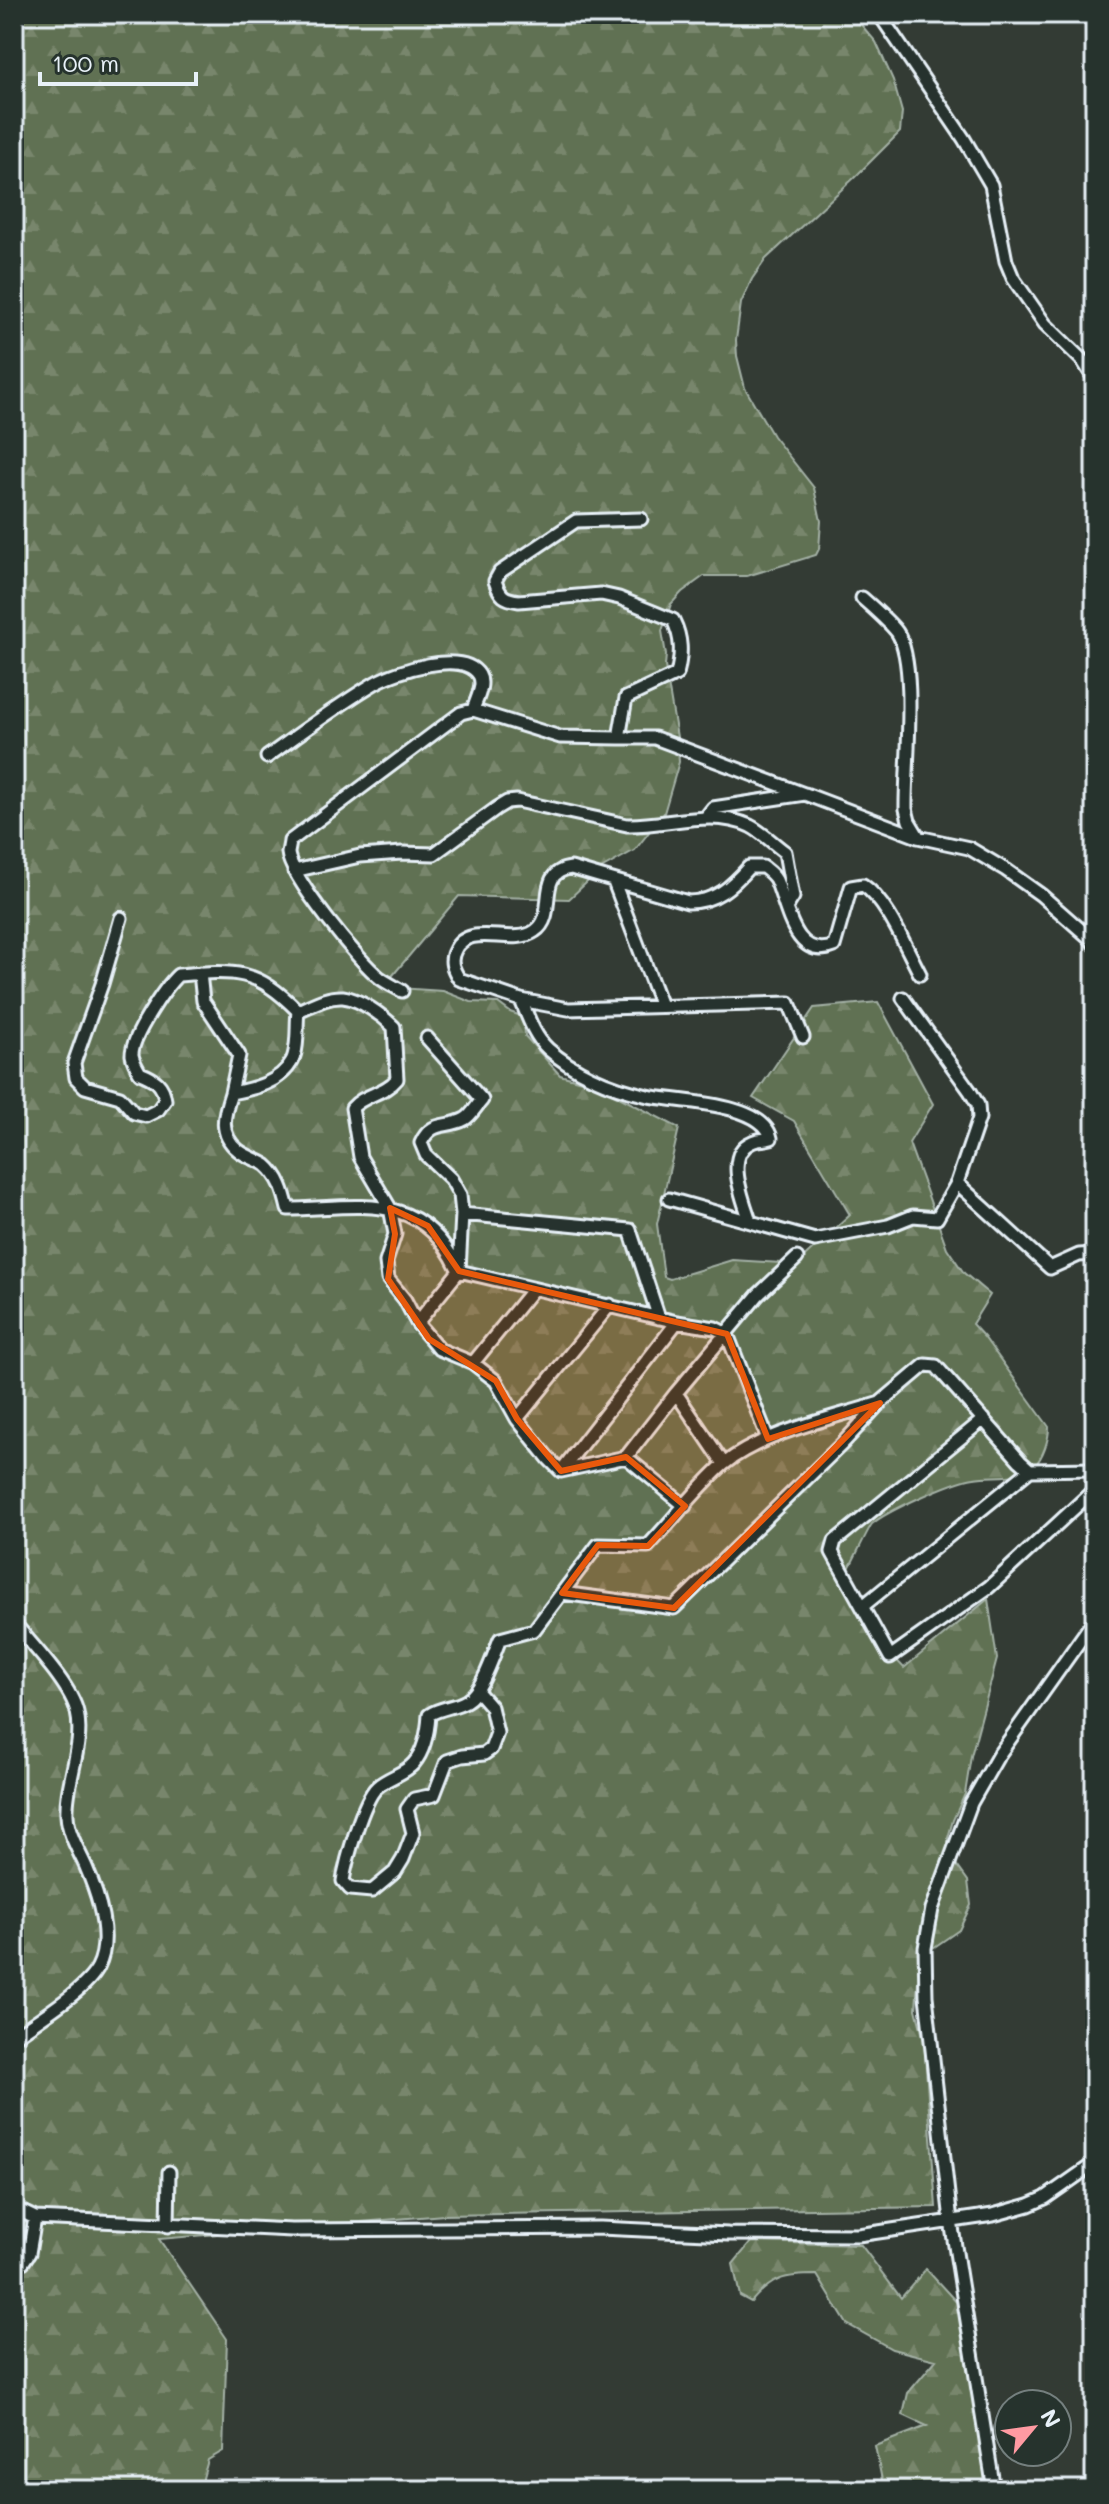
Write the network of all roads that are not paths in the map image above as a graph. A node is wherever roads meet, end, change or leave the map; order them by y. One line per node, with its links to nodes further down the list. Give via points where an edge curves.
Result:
1 (879, 14): 2 (street, via 991,185 1013,278)
2 (1095, 380)
3 (641, 519): 6 (street, via 576,521 500,572 495,581 506,599 601,594 673,620 682,657 677,674 626,698)
4 (862, 598): 10 (street, via 897,632 906,654 906,809)
5 (473, 710): 6 (street, via 560,737); 7 (street, via 480,675 467,663 448,662 377,682); 11 (street, via 444,724 290,841 287,853)
6 (619, 738): 8 (street, via 655,738)
7 (267, 757)
8 (805, 794): 9 (street, via 713,808); 10 (street)
9 (706, 817): 11 (street, via 627,825 507,802 434,854 360,856); 13 (street, via 753,827 785,852 793,897)
10 (918, 837): 15 (street, via 969,848 1006,870)
11 (294, 871): 18 (street, via 361,958)
12 (614, 882): 13 (street, via 703,902 728,889 749,867 763,867 774,876); 20 (street, via 560,869 550,884 545,922 535,932 477,936 456,947 451,959 459,979); 21 (street)
13 (786, 908): 17 (street, via 800,940 830,948 851,887 863,885)
14 (121, 918): 16 (street, via 74,1063 76,1078 85,1087 120,1097 134,1113 146,1116 158,1110 165,1100 163,1090 140,1073 133,1045 168,983 178,975)
15 (1095, 945)
16 (200, 973): 22 (street, via 255,977); 25 (street, via 203,1001 239,1055)
17 (920, 974)
18 (402, 991)
19 (903, 998): 26 (street, via 978,1105 979,1118)
20 (521, 1000): 21 (street, via 568,1009); 30 (street, via 546,1048 592,1078 648,1096 735,1110 763,1124 771,1138 751,1142 737,1163)
21 (661, 1006): 23 (street, via 789,1003)
22 (298, 1011): 25 (street, via 291,1062 259,1088); 28 (street, via 344,997 394,1027 397,1079 352,1108 360,1157)
23 (803, 1037)
24 (427, 1038): 29 (street, via 482,1100 466,1119 439,1125 426,1132 421,1143 451,1179)
25 (231, 1093): 28 (street, via 223,1117 226,1136 283,1186 288,1209)
26 (957, 1183): 30 (street, via 937,1218 913,1216 815,1240); 31 (street, via 1050,1268)
27 (669, 1199): 30 (street)
28 (390, 1208): 33 (street, via 428,1226); 38 (street, via 395,1234 386,1262 388,1279)
29 (462, 1214): 33 (street); 36 (street, via 630,1230)
30 (750, 1221)
31 (1095, 1254)
32 (797, 1258): 39 (street)
33 (459, 1271): 34 (street); 38 (street)
34 (533, 1289): 35 (street); 40 (street)
35 (610, 1305): 36 (street); 43 (street)
36 (659, 1318): 37 (street)
37 (677, 1322): 39 (street); 50 (street)
38 (417, 1323): 40 (street, via 439,1349)
39 (727, 1334): 41 (street); 45 (street)
40 (473, 1363): 43 (street, via 496,1381)
41 (676, 1393): 46 (street); 47 (street)
42 (880, 1403): 44 (street, via 914,1372 936,1366); 45 (street); 53 (street, via 674,1608)
43 (517, 1419): 50 (street)
44 (984, 1419): 49 (street); 54 (street, via 835,1541 832,1552)
45 (768, 1439): 47 (street)
46 (626, 1457): 50 (street); 52 (street)
47 (724, 1464): 52 (street)
48 (1095, 1469): 49 (street)
49 (1030, 1470): 54 (street)
50 (561, 1471)
51 (1095, 1489): 54 (street, via 989,1587 890,1657)
52 (685, 1506): 53 (street, via 648,1546 598,1545)
53 (562, 1593): 57 (street, via 534,1630 500,1639)
54 (863, 1606)
55 (1095, 1619): 63 (street, via 971,1803 932,1909 925,1948 926,1996)
56 (14, 1623): 58 (street, via 64,1684 77,1712 67,1815 104,1922 99,1965 89,1981)
57 (477, 1691): 57 (street, via 469,1700 429,1715 427,1736 414,1763 375,1788 345,1870 343,1881 350,1889 372,1891 395,1872 413,1833 407,1809 414,1799 434,1795 447,1761 491,1749 497,1733 491,1707)
58 (14, 2037)
59 (1095, 2163): 63 (street, via 1029,2205)
60 (169, 2172): 64 (street)
61 (14, 2208): 62 (street)
62 (35, 2218): 64 (street); 65 (street, via 29,2253)
63 (951, 2221): 64 (street, via 858,2235); 66 (street)
64 (168, 2226)
65 (14, 2264)
66 (994, 2490)

